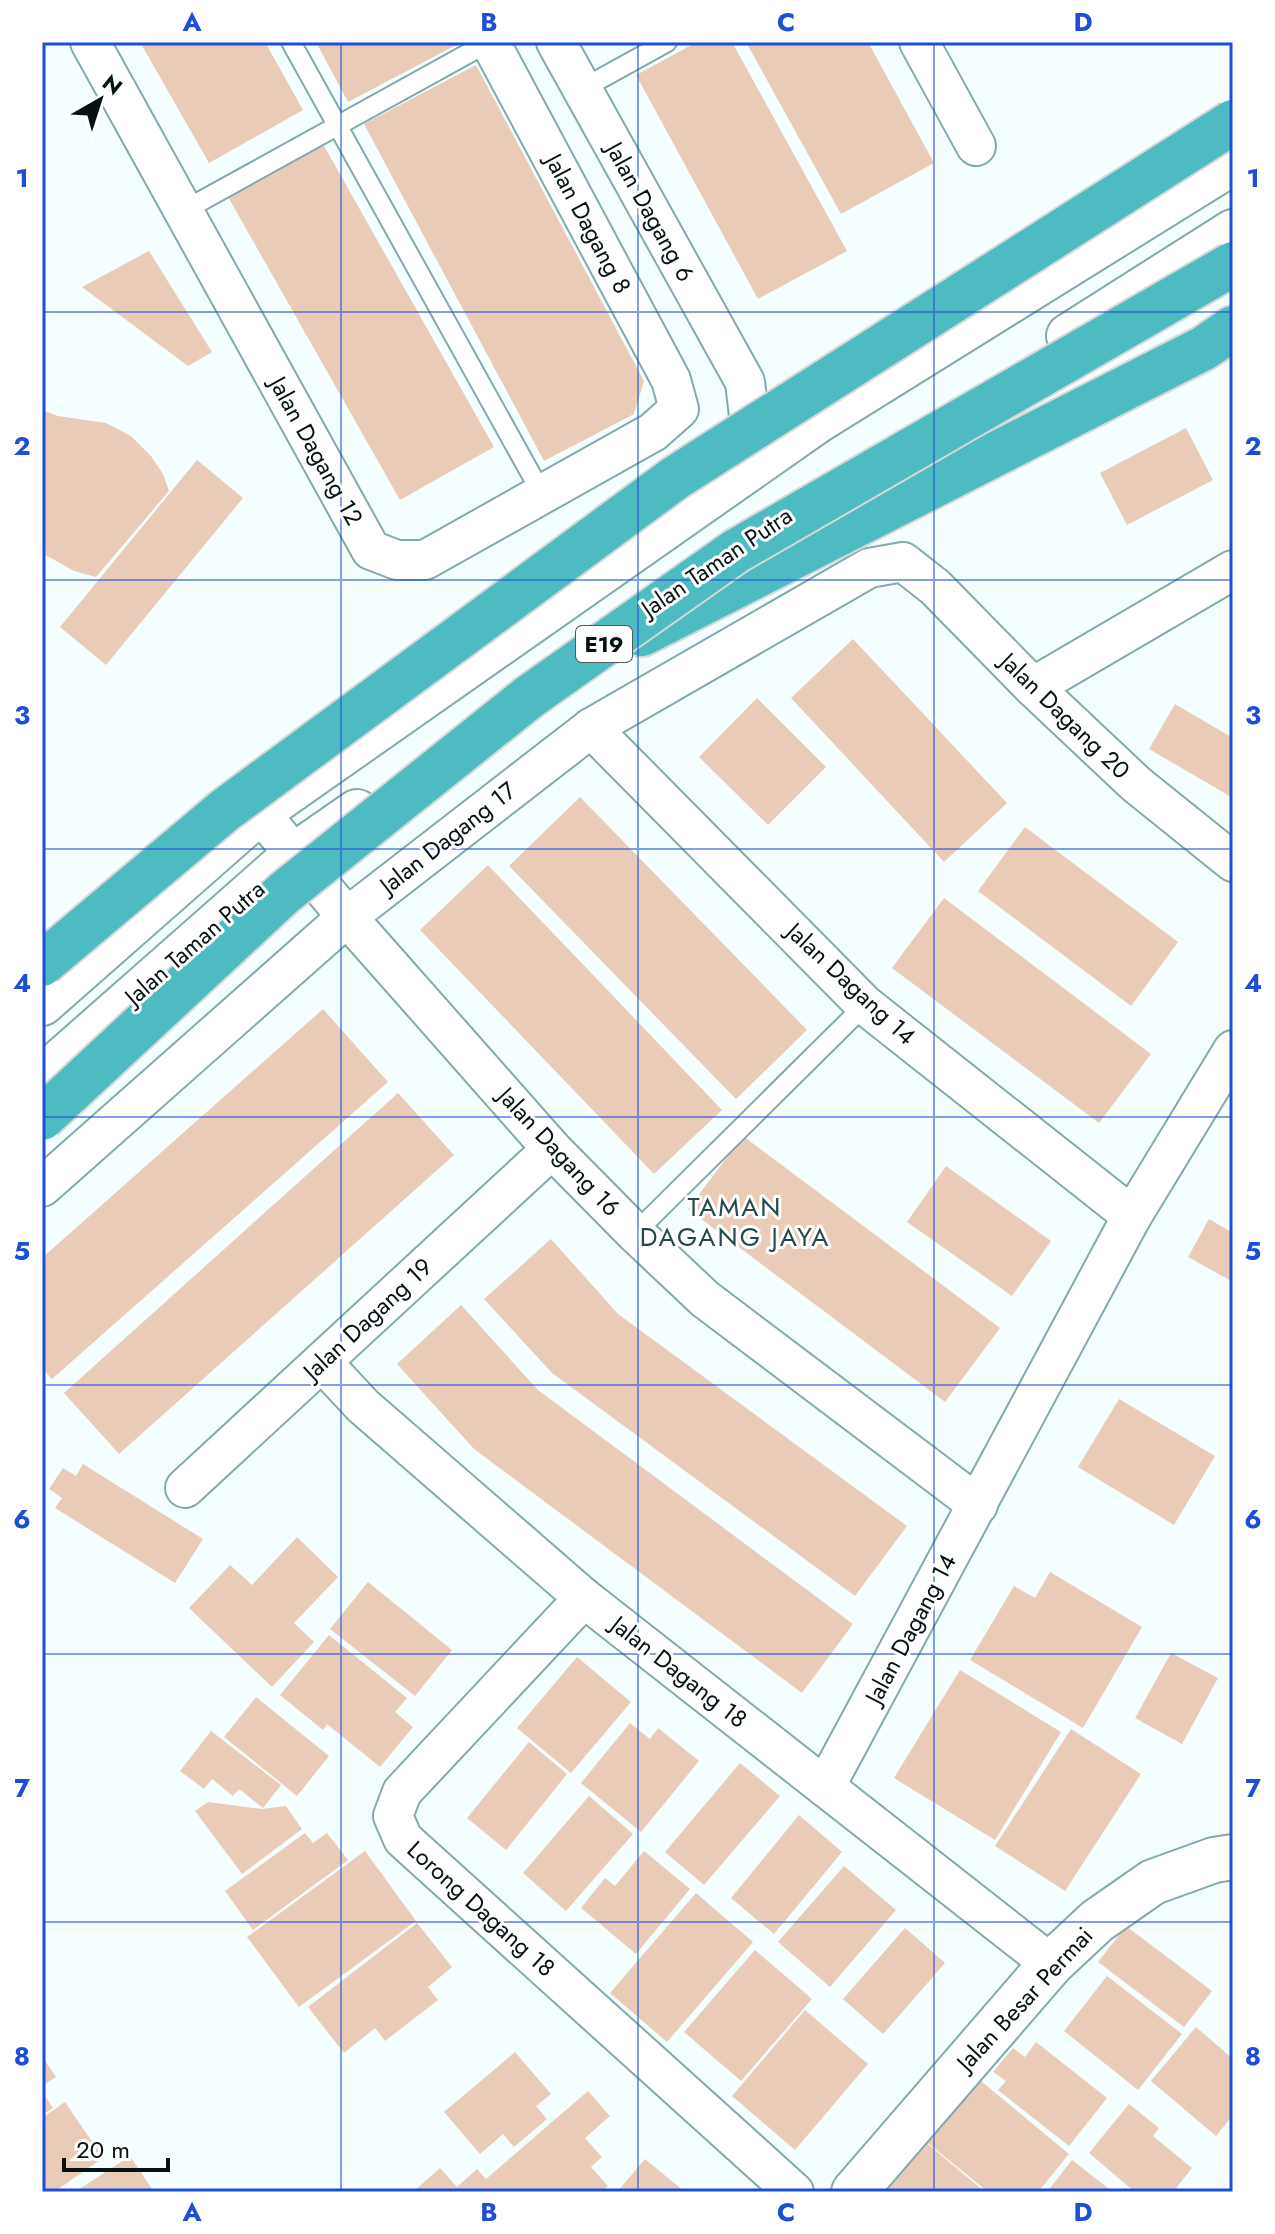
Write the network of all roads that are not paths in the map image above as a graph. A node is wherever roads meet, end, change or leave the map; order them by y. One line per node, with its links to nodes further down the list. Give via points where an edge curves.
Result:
1 (90, 42): 12 (street, Jalan Dagang 12)
2 (291, 42): 9 (lane)
3 (490, 42): 9 (lane); 18 (street, Jalan Dagang 8, via 671,380)
4 (556, 42): 7 (street, Jalan Dagang 6)
5 (667, 42): 7 (lane)
6 (919, 42): 10 (street)
7 (582, 89): 17 (street, Jalan Dagang 6)
8 (1233, 122): 32 (highway, bridge, via 675,478 225,810)
9 (337, 126): 12 (lane); 22 (lane)
10 (976, 146)
11 (1233, 162): 19 (street)
12 (183, 211): 22 (street, Jalan Dagang 12, via 371,550 397,560 425,560)
13 (1233, 232): 26 (street, Jalan Taman Putra, via 734,547)
14 (1233, 264): 37 (highway, E19, bridge, via 736,551 529,697 284,893)
15 (1233, 296): 20 (highway)
16 (1233, 328): 20 (highway, via 1204,348)
17 (745, 382): 19 (street, Jalan Dagang 6); 21 (street, Jalan Dagang 6, via 751,433)
18 (679, 409): 22 (street, Jalan Dagang 12, via 653,432)
19 (818, 420): 21 (street)
20 (1049, 426): 26 (highway)
21 (738, 477): 28 (street)
22 (542, 494)
23 (903, 562): 25 (street, Jalan Dagang 20, via 935,587); 27 (street, Jalan Dagang 17, via 869,568)
24 (1233, 570): 25 (street)
25 (1033, 687): 30 (street, Jalan Dagang 20, via 1136,784)
26 (527, 693): 29 (street, Jalan Taman Putra)
27 (591, 728): 31 (street, Jalan Dagang 17); 34 (street, Jalan Dagang 14)
28 (259, 812): 29 (street, Jalan Dagang 16); 33 (street)
29 (295, 855): 31 (street, Jalan Dagang 16); 36 (street, Jalan Taman Putra)
30 (1233, 862)
31 (347, 917): 38 (street, Jalan Dagang 16); 39 (street, Jalan Dagang 17)
32 (42, 964)
33 (42, 1003)
34 (865, 1005): 40 (street, Jalan Dagang 14); 41 (lane)
35 (1233, 1050): 40 (street, Jalan Dagang 14)
36 (42, 1078)
37 (42, 1118)
38 (552, 1149): 41 (street, Jalan Dagang 16); 42 (street, Jalan Dagang 19)
39 (42, 1187)
40 (1132, 1216): 44 (street, Jalan Dagang 14)
41 (635, 1233): 44 (street, Jalan Dagang 16, via 705,1299)
42 (322, 1362): 43 (street, Jalan Dagang 19); 45 (street, Jalan Dagang 18, via 363,1406)
43 (185, 1488)
44 (978, 1505): 46 (street, Jalan Dagang 14)
45 (584, 1598): 46 (street, Jalan Dagang 18); 49 (street, Lorong Dagang 18, via 402,1792 393,1816 403,1839)
46 (825, 1787): 48 (street, Jalan Dagang 18)
47 (1233, 1857): 48 (street, Jalan Besar Permai, via 1153,1882 1097,1921)
48 (1051, 1964): 50 (street, Jalan Besar Permai)
49 (794, 2192)
50 (854, 2192)

